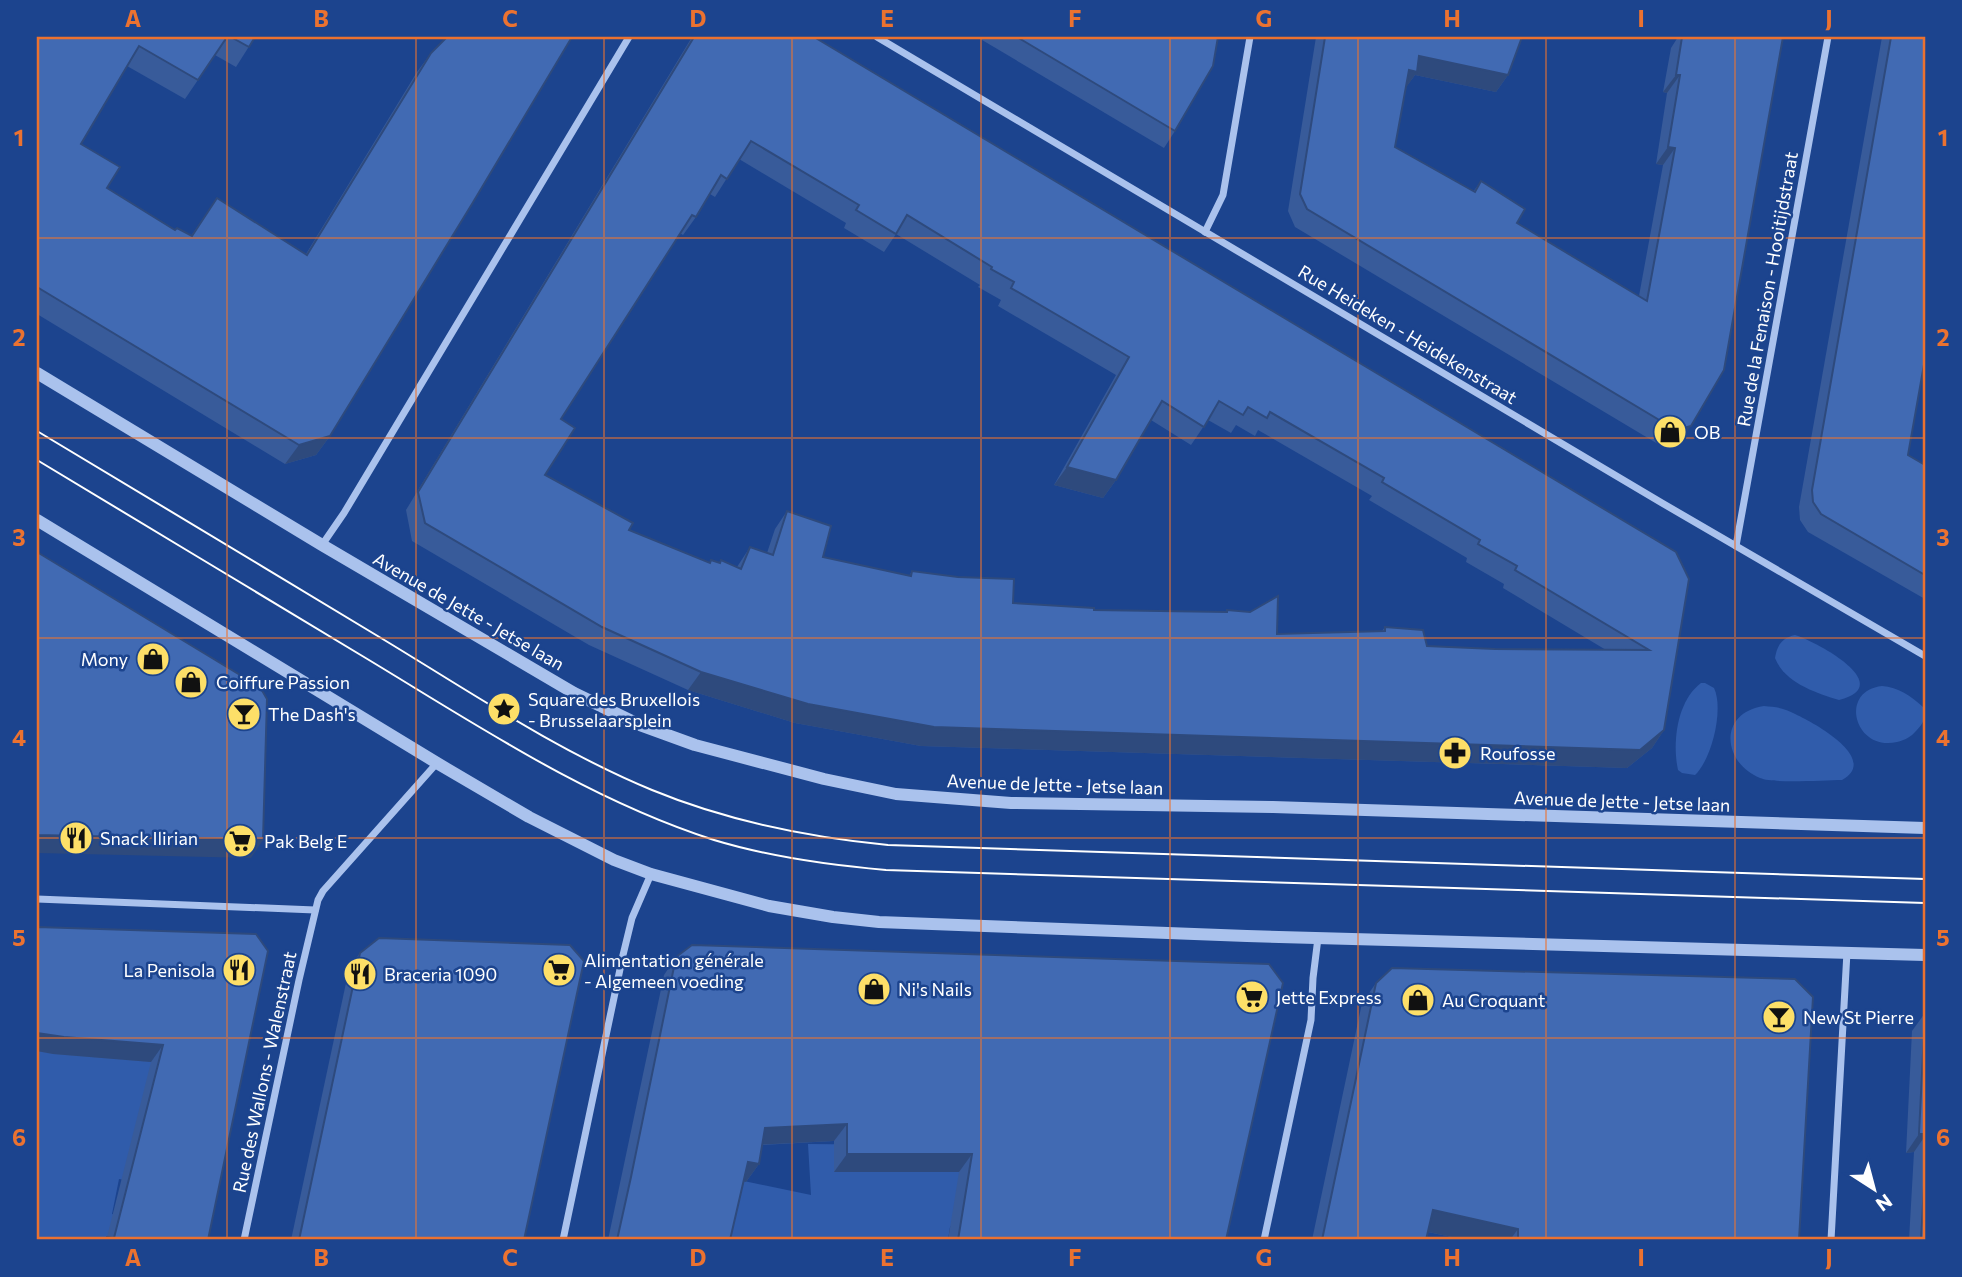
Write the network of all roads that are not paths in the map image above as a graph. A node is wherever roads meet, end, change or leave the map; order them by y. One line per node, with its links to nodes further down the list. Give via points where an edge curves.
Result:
1 (629, 37): 8 (street)
2 (877, 37): 5 (street, Rue Heideken - Heidekenstraat)
3 (1250, 37): 5 (street, via 1223,195)
4 (1828, 37): 9 (street, Rue de la Fenaison - Hooitijdstraat)
5 (1205, 232): 9 (street, Rue Heideken - Heidekenstraat)
6 (37, 373): 8 (street, Avenue de Jette - Jetse laan)
7 (37, 520): 11 (street)
8 (322, 545): 12 (street, Avenue de Jette - Jetse laan, via 574,693 640,726 695,745 896,794 1011,803)
9 (1736, 546): 10 (street, Rue Heideken - Heidekenstraat)
10 (1925, 656)
11 (437, 763): 13 (street, via 541,823); 15 (street, via 323,891)
12 (1925, 828)
13 (651, 874): 16 (street, via 769,906 867,921); 20 (street, via 632,918 623,955)
14 (37, 899): 15 (street)
15 (315, 910): 19 (street, Rue des Wallons - Walenstraat)
16 (1318, 937): 17 (street); 21 (street, via 1311,1020)
17 (1847, 952): 18 (street); 22 (street)
18 (1925, 955)
19 (244, 1240)
20 (563, 1240)
21 (1264, 1240)
22 (1831, 1240)

